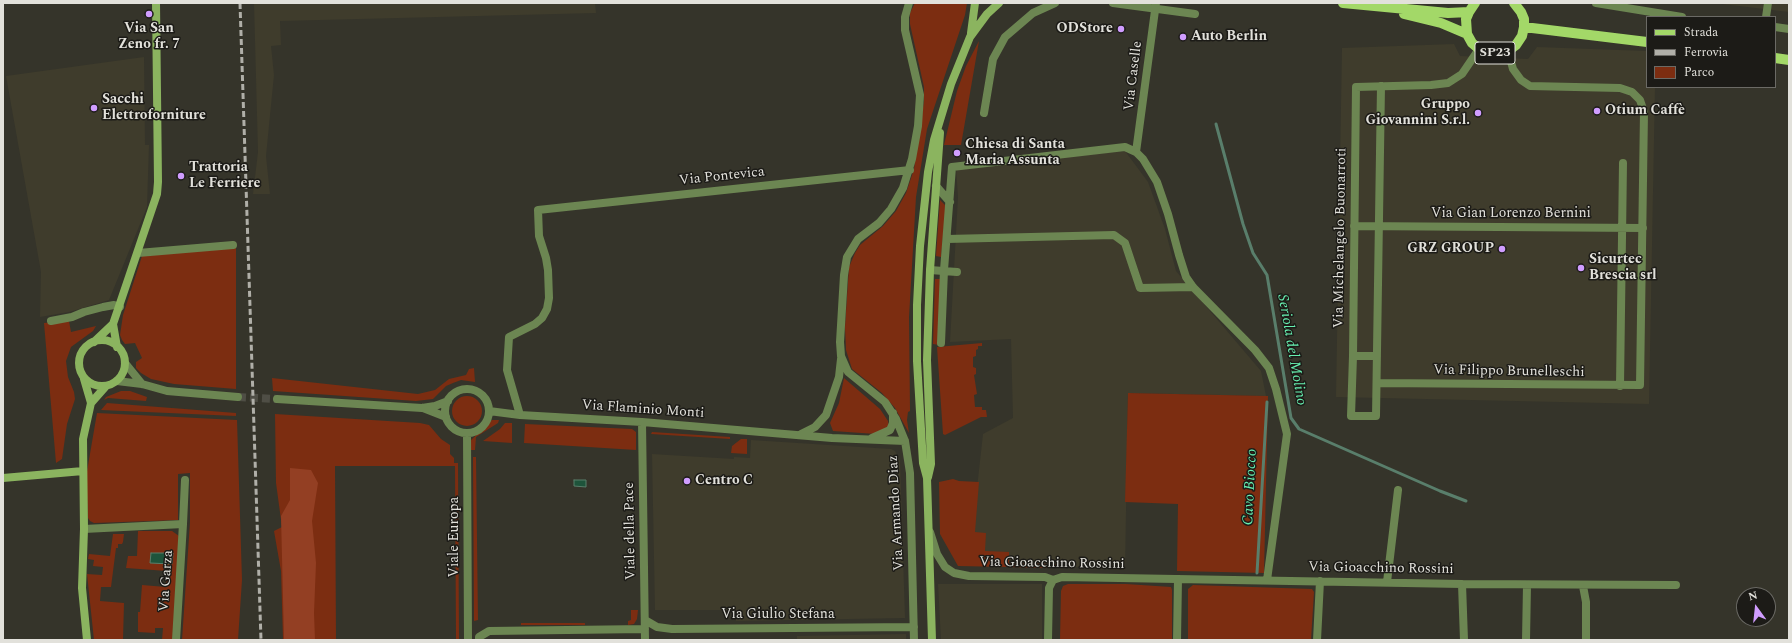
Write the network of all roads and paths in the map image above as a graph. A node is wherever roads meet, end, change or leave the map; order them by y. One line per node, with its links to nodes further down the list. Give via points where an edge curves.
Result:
1 (156, 3): 43 (main road, via 158,182 154,204)
2 (909, 3): 33 (street, Via Armando Diaz, via 905,30 920,95 918,126)
3 (975, 3): 22 (main road, Via Armando Diaz)
4 (999, 3): 22 (main road, Via Armando Diaz)
5 (1054, 3): 29 (street, via 1033,13 1005,37 993,59)
6 (1112, 3): 12 (street)
7 (1344, 3): 13 (main road, SP23)
8 (1475, 3): 14 (main road, SP23)
9 (1514, 3): 18 (main road, SP23, via 1521,12)
10 (1596, 3): 16 (street)
11 (1768, 3): 17 (street)
12 (1156, 6): 15 (street); 31 (street, Via Caselle)
13 (1377, 7): 14 (main road, SP23, via 1448,13); 21 (main road, SP23, via 1441,23)
14 (1469, 12): 21 (main road, SP23)
15 (1195, 14)
16 (1676, 16)
17 (1766, 16)
18 (1524, 27): 23 (main road, SP23); 25 (main road, SP23, via 1516,45)
19 (1776, 27): 20 (street)
20 (1789, 30)
21 (1467, 34): 24 (main road, SP23)
22 (970, 37): 30 (main road, Via Armando Diaz, via 951,84)
23 (1646, 42)
24 (1479, 49): 25 (main road, SP23, via 1498,54); 28 (street, Via Michelangelo Buonarroti, via 1462,74 1448,83)
25 (1508, 51): 39 (street, via 1513,69 1520,80 1530,86 1620,88 1632,92 1640,100 1644,112)
26 (1776, 58): 27 (main road)
27 (1789, 60)
28 (1381, 86): 36 (street, Via Michelangelo Buonarroti, via 1356,87); 37 (street)
29 (984, 113)
30 (942, 117): 34 (main road, Via Armando Diaz); 42 (main road, Via Armando Diaz, via 934,140 928,172)
31 (1136, 152): 35 (street, via 1125,147 952,167); 47 (street, via 1157,182 1186,277)
32 (1623, 163): 38 (street)
33 (910, 170): 54 (street, Via Armando Diaz, via 891,209 879,223 858,239 847,257 843,282); 73 (street, Via Pontevica, via 538,210 538,231 548,270 549,298 547,310 542,318 509,337 507,370)
34 (936, 186): 35 (street); 44 (main road, Via Armando Diaz)
35 (950, 202): 40 (street)
36 (1354, 226): 37 (street, Via Gian Lorenzo Bernini); 55 (street, Via Michelangelo Buonarroti)
37 (1380, 227): 38 (street, Via Gian Lorenzo Bernini); 56 (street)
38 (1622, 228): 39 (street, Via Gian Lorenzo Bernini); 65 (street)
39 (1643, 228): 65 (street, Via Filippo Brunelleschi, via 1640,385)
40 (946, 239): 45 (street); 47 (street, via 1114,235 1125,243 1140,288)
41 (232, 245): 43 (street)
42 (920, 246): 44 (main road, Via Armando Diaz); 84 (main road, Via Armando Diaz, via 917,361)
43 (138, 253): 48 (main road)
44 (930, 270): 45 (street); 84 (main road, Via Armando Diaz, via 927,360 931,464)
45 (944, 270): 46 (street); 52 (street)
46 (958, 272)
47 (1193, 287): 92 (street, via 1270,368 1276,389 1287,434)
48 (120, 307): 49 (street, via 103,307); 50 (main road)
49 (51, 321)
50 (113, 324): 51 (main road); 53 (main road)
51 (94, 342): 53 (main road, via 106,341); 60 (main road, via 80,357 79,364)
52 (941, 343)
53 (117, 347): 57 (main road)
54 (841, 356): 58 (street); 59 (street, Via Armando Diaz)
55 (1353, 356): 56 (street); 62 (street, Via Michelangelo Buonarroti, via 1351,416 1376,416)
56 (1377, 356): 62 (street)
57 (125, 363): 61 (main road); 63 (street)
58 (839, 376): 59 (street); 76 (street, via 828,410)
59 (852, 376): 72 (street, Via Armando Diaz, via 880,396)
60 (84, 378): 64 (main road, via 94,385); 69 (main road)
61 (117, 381): 63 (street); 64 (main road)
62 (1377, 383): 65 (street, Via Filippo Brunelleschi)
63 (142, 384): 66 (street, via 167,391)
64 (106, 386): 69 (main road)
65 (1620, 386)
66 (238, 397)
67 (277, 399): 70 (street)
68 (448, 401): 70 (street); 71 (street, via 457,392 475,391 485,399); 74 (street)
69 (91, 403): 82 (main road, via 84,439)
70 (422, 408): 74 (street)
71 (489, 411): 73 (street, Via Flaminio Monti); 77 (street, via 483,427)
72 (893, 413): 80 (street, via 890,430); 81 (street, Via Armando Diaz)
73 (520, 415): 75 (street, Via Flaminio Monti)
74 (446, 418): 77 (street, via 452,427)
75 (642, 422): 78 (street, Via Flaminio Monti); 99 (street, Viale della Pace)
76 (821, 422): 78 (street, Via Flaminio Monti, via 808,431); 79 (street, via 820,428)
77 (466, 433): 104 (street, Viale Europa)
78 (795, 435): 79 (street, Via Flaminio Monti)
79 (832, 438): 80 (street, Via Flaminio Monti)
80 (869, 439): 81 (street, Via Flaminio Monti)
81 (905, 441): 100 (street, Via Armando Diaz, via 910,473)
82 (84, 471): 83 (main road); 89 (main road)
83 (3, 478)
84 (927, 478): 88 (main road, Via Armando Diaz)
85 (185, 480): 87 (street, Via Garza)
86 (1398, 490): 94 (street)
87 (183, 524): 89 (street); 103 (street, Via Garza)
88 (929, 528): 91 (street, Via Gioacchino Rossini, via 937,554 945,567 954,573 968,576 1045,577); 108 (main road, Via Armando Diaz)
89 (84, 529): 102 (main road, via 82,588)
90 (1178, 579): 91 (street, Via Gioacchino Rossini, via 1062,577); 92 (street, Via Gioacchino Rossini); 110 (street)
91 (1052, 580): 109 (street, via 1049,588)
92 (1267, 580): 93 (street, Via Gioacchino Rossini)
93 (1320, 582): 94 (street, Via Gioacchino Rossini); 111 (street)
94 (1387, 582): 95 (street, Via Gioacchino Rossini)
95 (1462, 584): 96 (street, Via Gioacchino Rossini); 112 (street)
96 (1527, 585): 98 (street, Via Gioacchino Rossini); 113 (street)
97 (1676, 585): 98 (street, Via Gioacchino Rossini)
98 (1583, 586): 114 (street, via 1586,602)
99 (645, 620): 100 (street, Via Giulio Stefana, via 657,627 672,629); 101 (street, Viale della Pace)
100 (914, 627): 107 (street, Via Armando Diaz)
101 (644, 629): 105 (street, via 489,631 479,637); 106 (street, Viale della Pace)
102 (87, 640)
103 (176, 640)
104 (468, 640)
105 (479, 640)
106 (645, 640)
107 (914, 640)
108 (932, 640)
109 (1048, 640)
110 (1177, 640)
111 (1317, 640)
112 (1464, 640)
113 (1526, 640)
114 (1586, 640)

